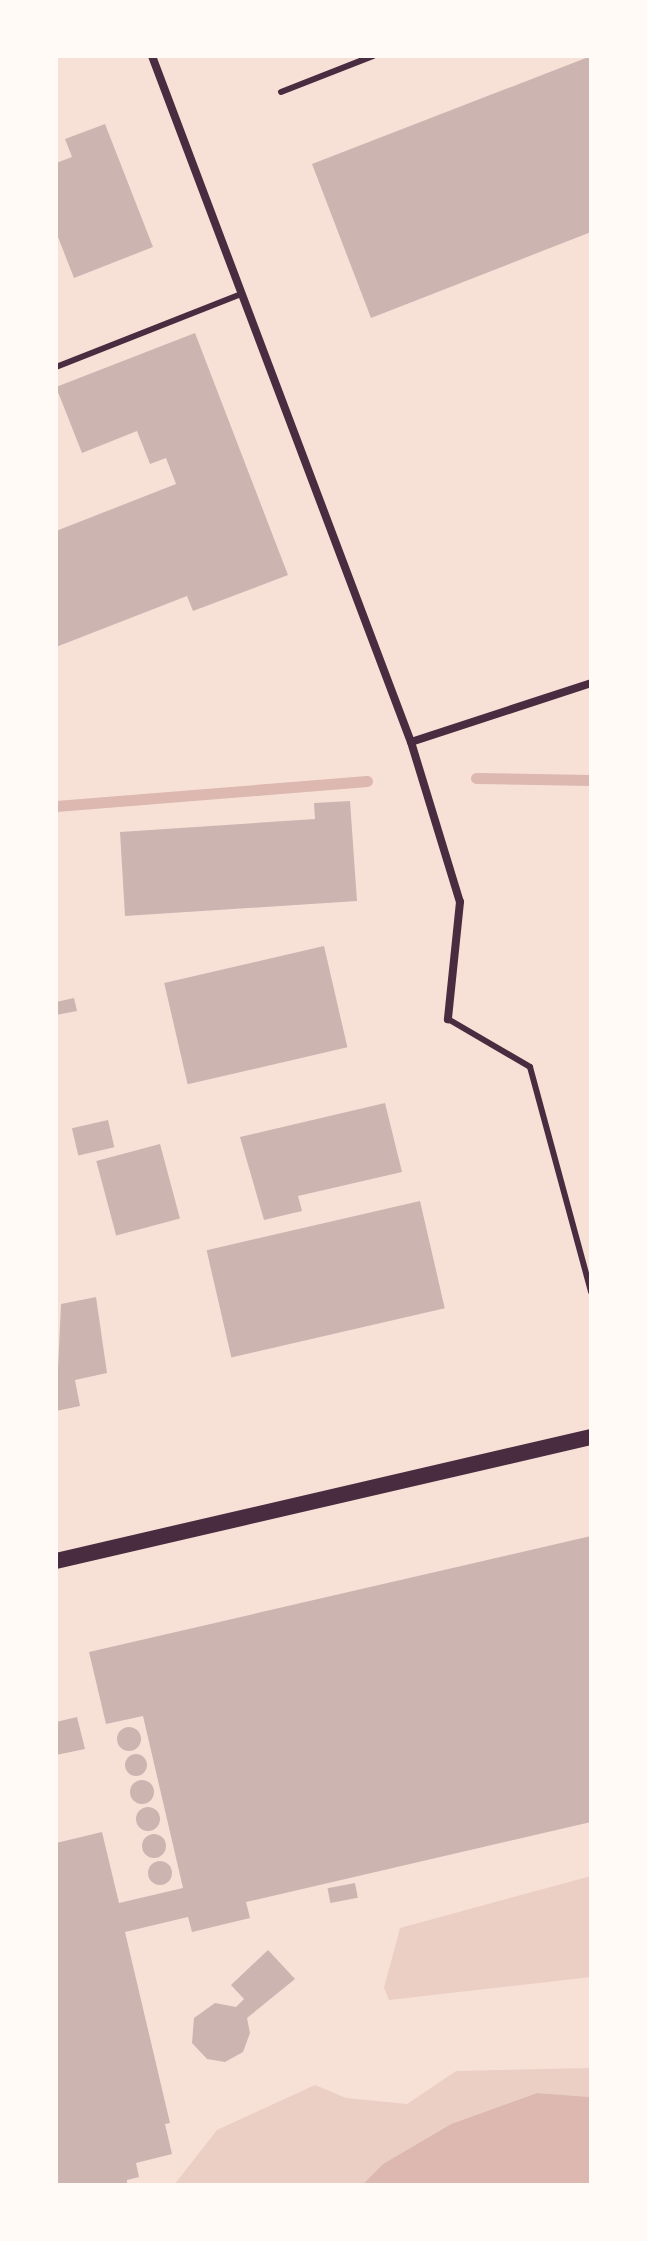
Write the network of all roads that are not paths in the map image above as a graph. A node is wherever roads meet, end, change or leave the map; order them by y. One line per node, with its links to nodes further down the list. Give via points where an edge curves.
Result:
1 (152, 56): 4 (street)
2 (373, 56): 3 (lane)
3 (281, 92)
4 (241, 294): 5 (lane); 7 (street)
5 (56, 367)
6 (591, 683): 7 (street)
7 (411, 742): 8 (street, via 460,902)
8 (448, 1019): 9 (lane, via 530,1067)
9 (591, 1292)
10 (591, 1437): 11 (main road)
11 (56, 1561)

